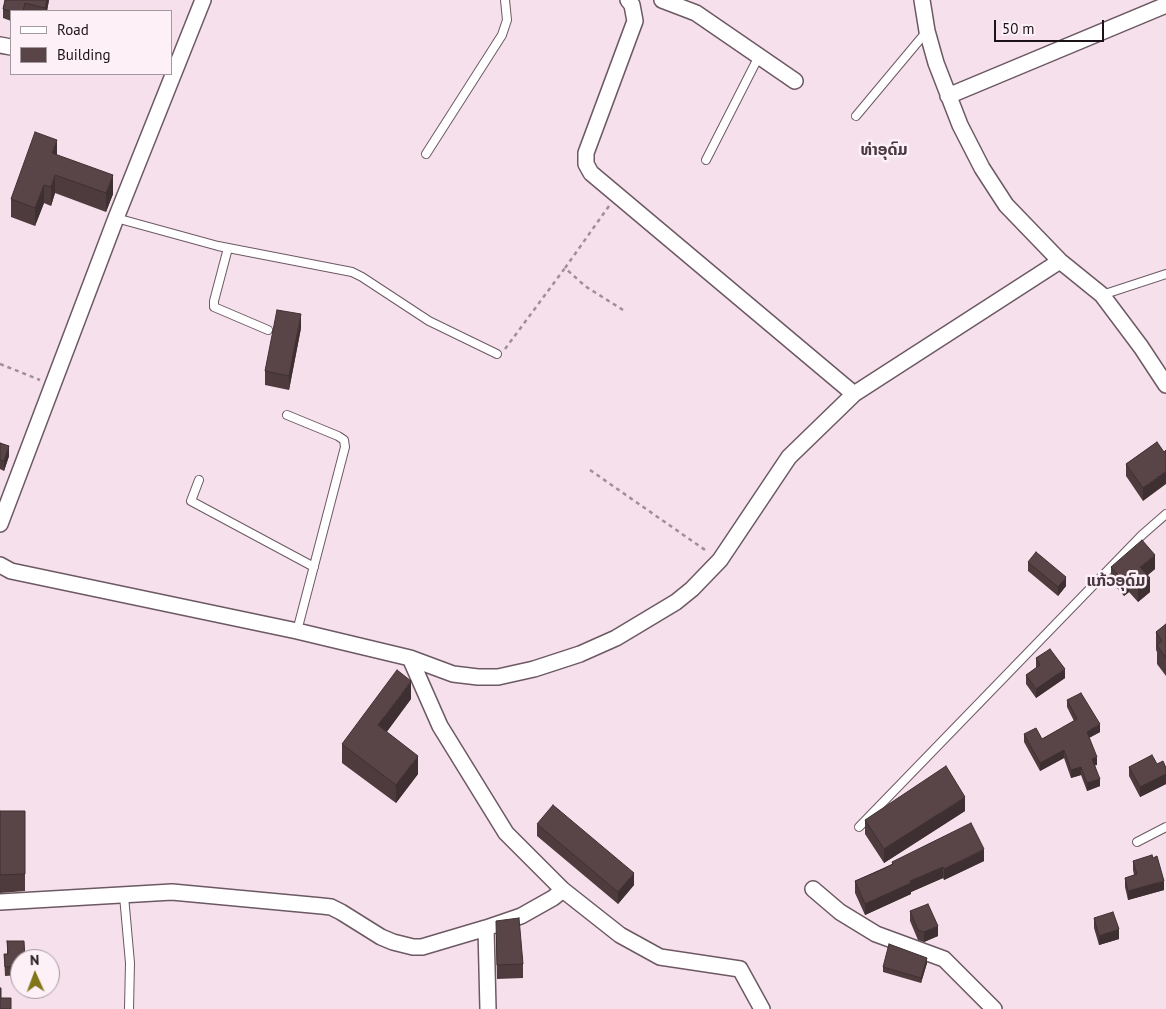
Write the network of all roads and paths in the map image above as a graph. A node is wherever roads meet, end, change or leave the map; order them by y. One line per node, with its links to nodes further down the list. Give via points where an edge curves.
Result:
1 (203, 0): 9 (street)
2 (506, 0): 14 (lane, via 507,20 502,35)
3 (628, 0): 16 (street, via 635,21 586,152 586,164 591,173)
4 (662, 0): 8 (street, via 696,13)
5 (922, 0): 7 (street)
6 (1166, 5): 12 (street)
7 (927, 31): 12 (street); 13 (lane)
8 (759, 56): 11 (street); 15 (lane)
9 (172, 67)
10 (169, 75): 17 (street)
11 (795, 81)
12 (948, 96): 19 (street, via 982,168 1006,205)
13 (856, 116)
14 (426, 154)
15 (706, 160)
16 (617, 195): 20 (path); 29 (street)
17 (116, 218): 18 (lane); 27 (street)
18 (228, 248): 24 (lane, via 214,307); 25 (lane, via 352,272 429,321)
19 (1060, 261): 22 (street); 29 (street)
20 (565, 268): 23 (path, via 585,286); 25 (path, via 502,353)
21 (1166, 274): 22 (lane)
22 (1102, 295): 28 (street)
23 (623, 310)
24 (268, 330)
25 (497, 354)
26 (0, 364): 27 (path)
27 (54, 385): 34 (street)
28 (1166, 385)
29 (854, 394): 35 (street, via 789,457)
30 (287, 415): 37 (lane, via 344,440 345,448)
31 (590, 470): 35 (path)
32 (199, 480): 37 (lane, via 191,501)
33 (1166, 514): 40 (lane)
34 (0, 524)
35 (720, 560): 39 (street, via 692,589 650,619 580,654 534,669 498,677 478,677 453,674)
36 (0, 565): 38 (street, via 10,571)
37 (314, 567): 38 (lane)
38 (297, 630): 39 (street)
39 (410, 658): 44 (street, via 440,726 506,833)
40 (859, 827)
41 (1166, 827): 42 (lane)
42 (1137, 842)
43 (813, 889): 51 (street, via 840,912 876,934 944,959)
44 (563, 890): 47 (street, via 521,916); 50 (street, via 620,935 660,958 740,969)
45 (124, 896): 46 (street); 47 (street, via 177,892 331,907 381,937 413,947); 48 (lane, via 130,963)
46 (0, 902)
47 (486, 928): 49 (street)
48 (129, 1009)
49 (488, 1009)
50 (762, 1009)
51 (994, 1009)

